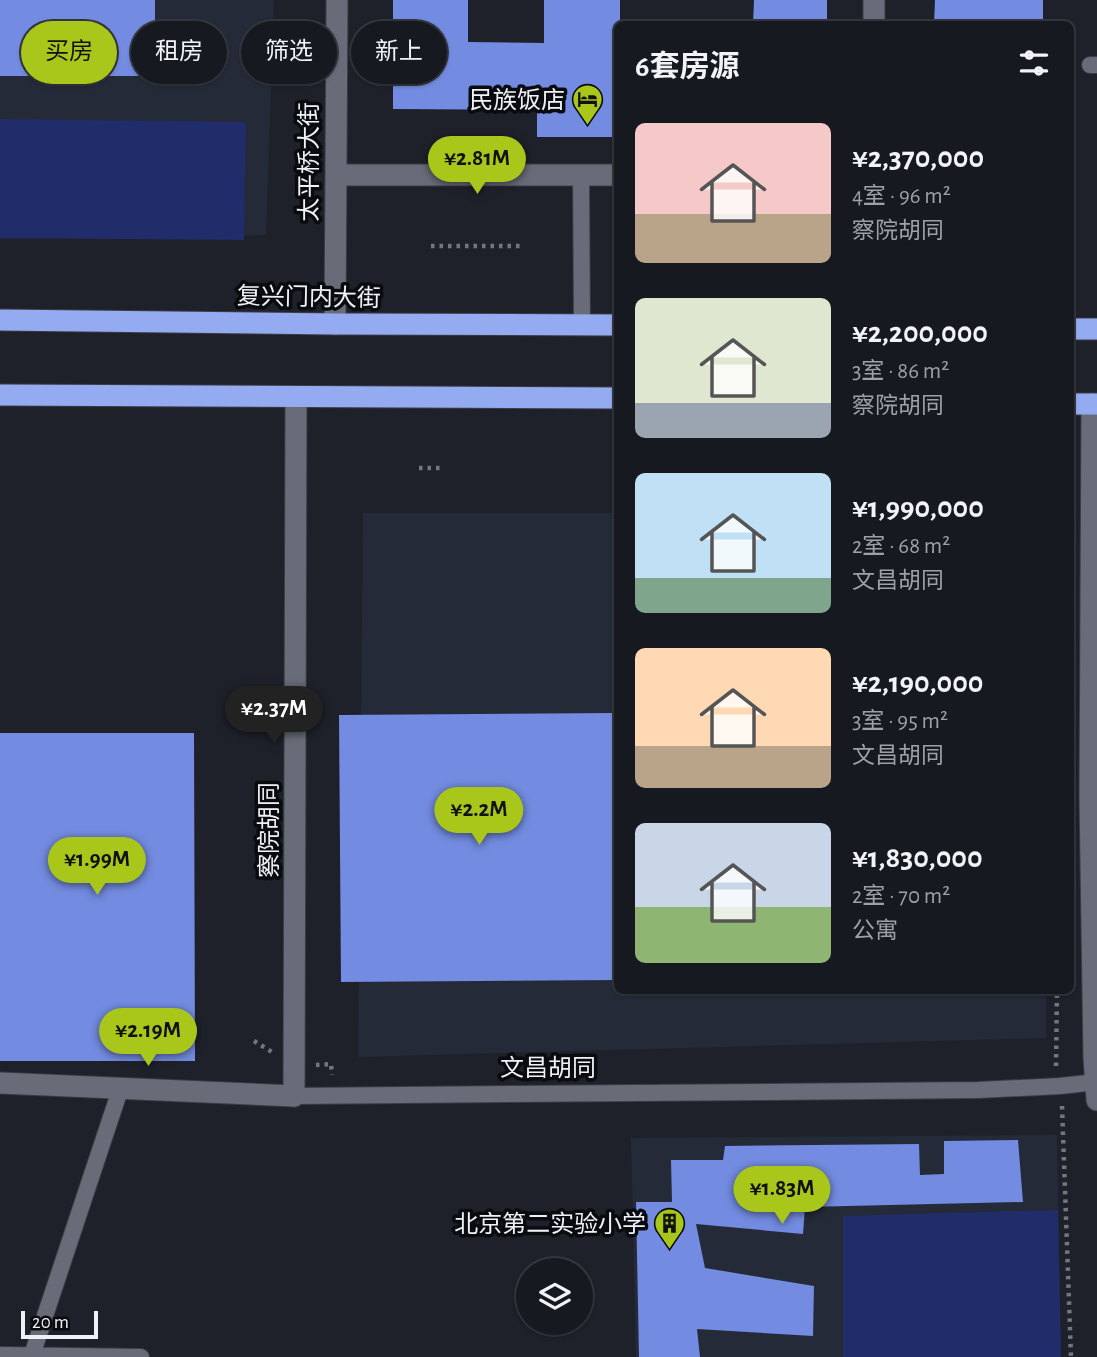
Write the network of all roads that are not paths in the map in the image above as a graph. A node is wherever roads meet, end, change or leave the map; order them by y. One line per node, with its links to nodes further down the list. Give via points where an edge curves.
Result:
1 (337, 0): 4 (street, 太平桥大街)
2 (874, 0): 3 (street)
3 (874, 21)
4 (336, 175): 5 (street); 8 (street, 太平桥大街)
5 (581, 175): 6 (street); 9 (lane)
6 (614, 175)
7 (0, 320): 8 (highway, 复兴门内大街)
8 (335, 324): 9 (highway, 复兴门内大街)
9 (582, 325): 10 (highway, 复兴门内大街)
10 (614, 325)
11 (1074, 329): 12 (highway)
12 (1097, 329)
13 (0, 395): 14 (highway)
14 (296, 398): 15 (highway); 20 (street, 察院胡同)
15 (614, 398)
16 (1087, 404): 19 (street)
17 (0, 1083): 18 (street, 文昌胡同)
18 (121, 1087): 20 (street, 文昌胡同); 22 (lane)
19 (1096, 1088): 20 (lane, 文昌胡同)
20 (294, 1096)
21 (0, 1355): 22 (lane)
22 (32, 1355): 23 (lane)
23 (141, 1357)

